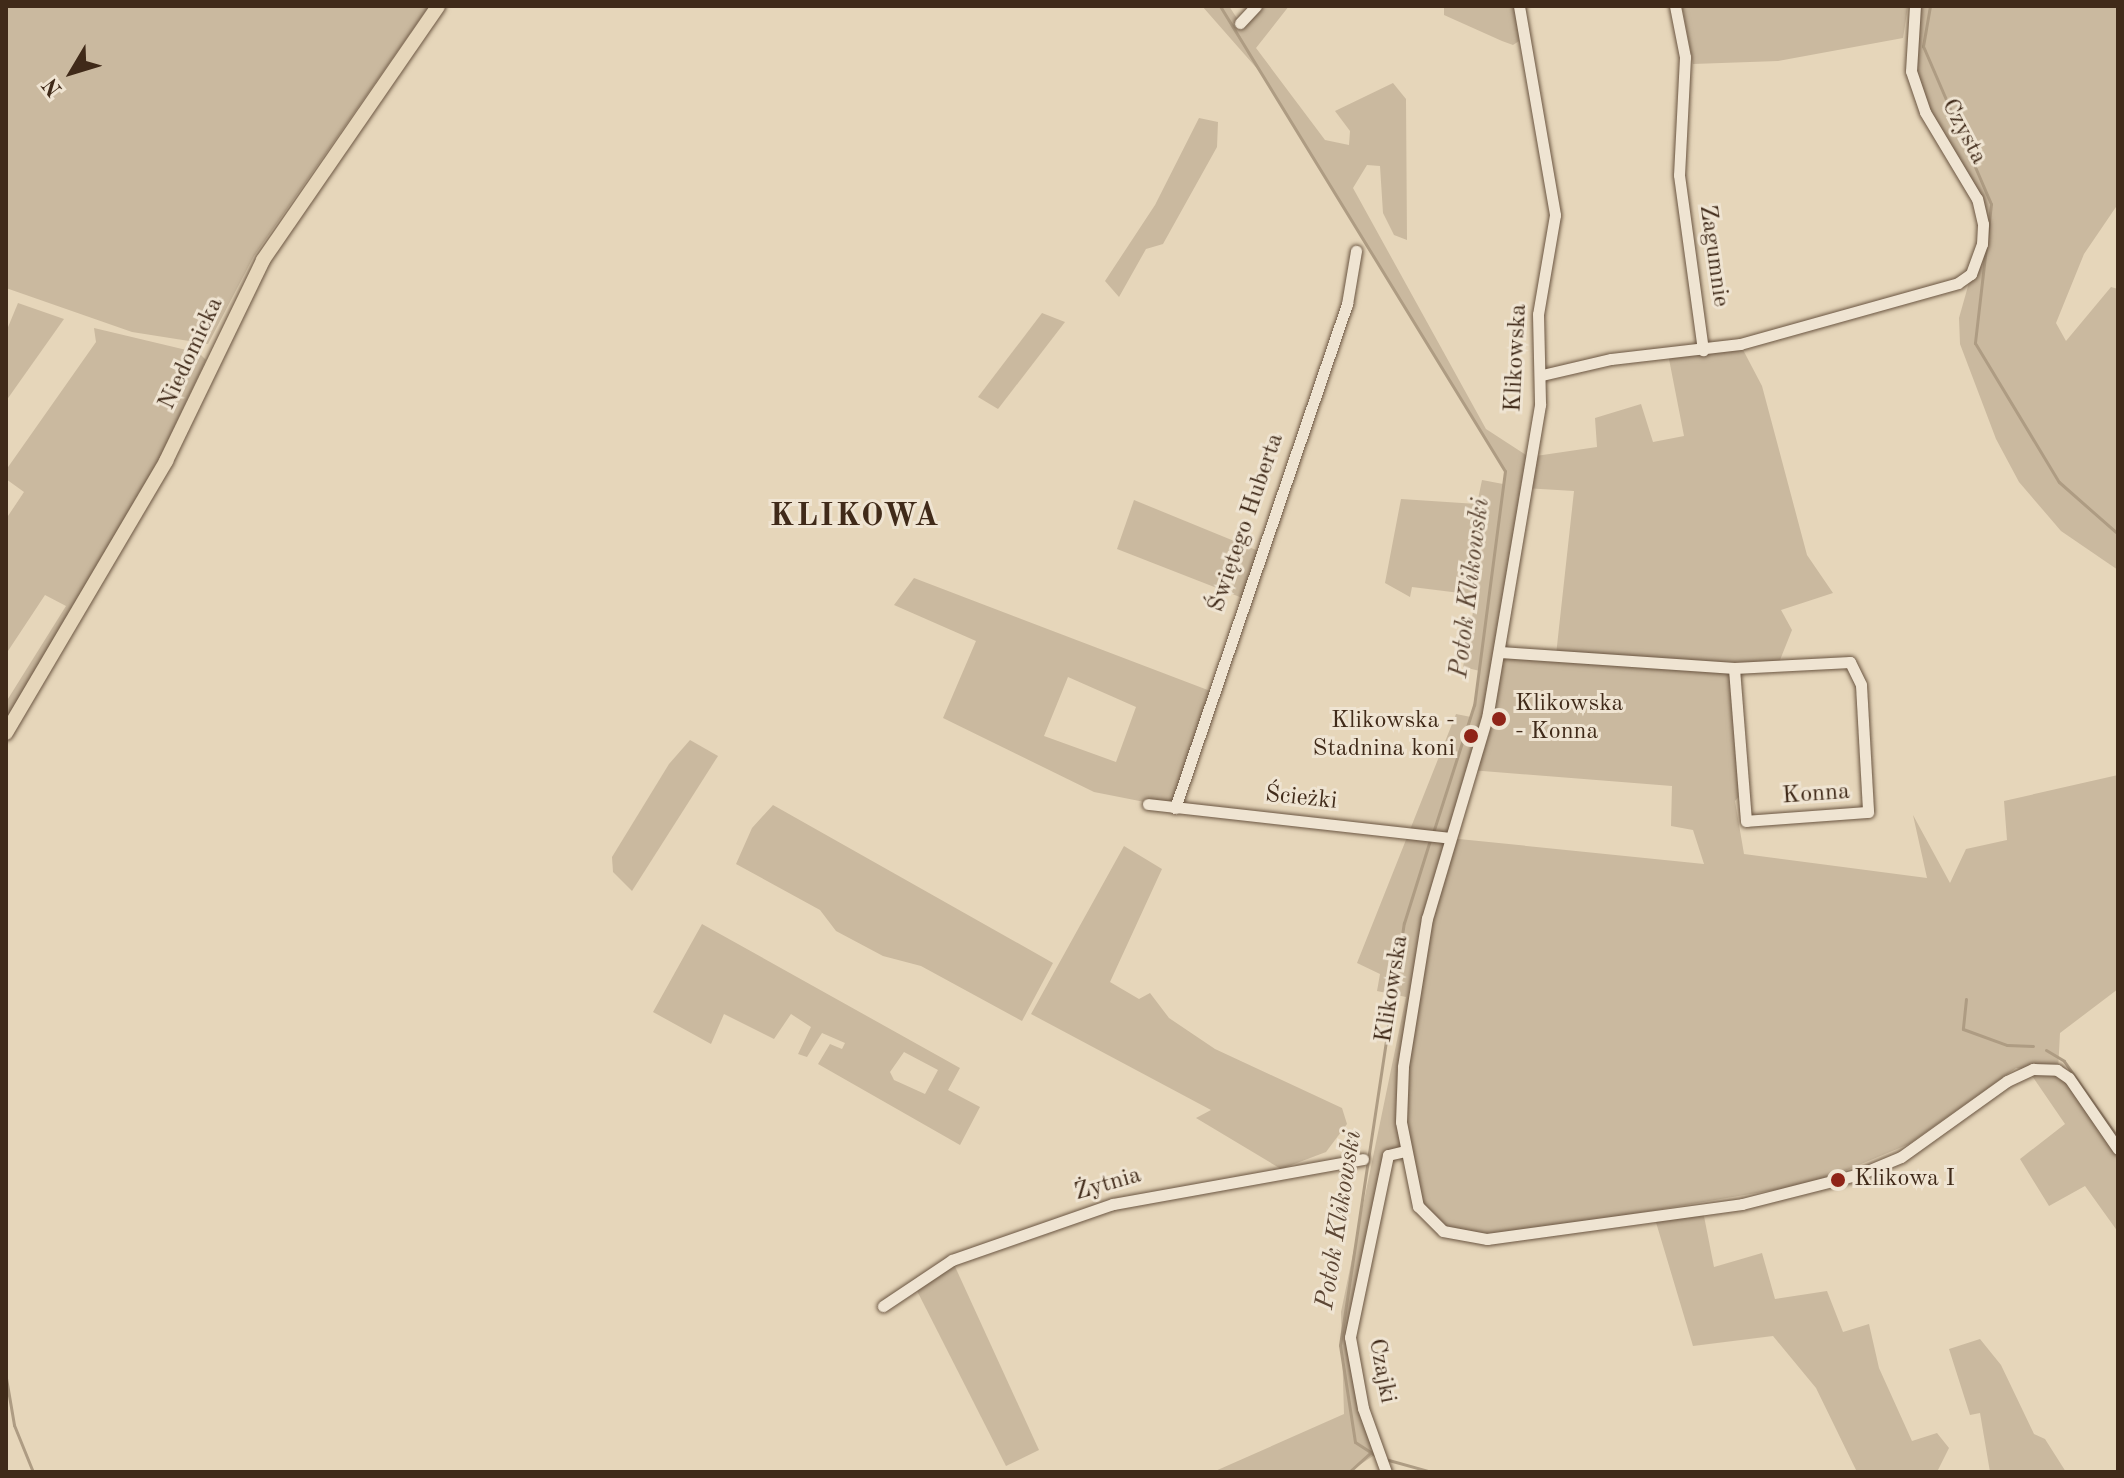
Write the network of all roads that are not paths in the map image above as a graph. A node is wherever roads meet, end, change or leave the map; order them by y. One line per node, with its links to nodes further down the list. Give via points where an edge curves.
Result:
1 (438, 6): 12 (main road, Niedomicka, via 263,260 166,461)
2 (1256, 6): 6 (street)
3 (1519, 6): 9 (street, Klikowska, via 1555,215 1538,314)
4 (1675, 6): 8 (street, Zagumnie, via 1685,57 1679,175)
5 (1915, 6): 8 (street, Czysta, via 1911,71 1925,112 1977,199 1983,224 1971,274 1958,283)
6 (1240, 23)
7 (1356, 251): 14 (street, Świętego Huberta, via 1347,304)
8 (1703, 350): 9 (street, via 1611,359)
9 (1542, 375): 10 (street, Klikowska)
10 (1500, 652): 11 (street, Konna); 15 (street, Klikowska, via 1488,714)
11 (1734, 668): 11 (street, Konna, via 1850,662 1861,685 1868,812 1746,821)
12 (6, 733)
13 (1148, 804): 14 (street, Ścieżki)
14 (1175, 808): 15 (street, Ścieżki)
15 (1437, 837): 17 (street, Klikowska, via 1403,1067)
16 (2118, 1149): 17 (street, Klikowska, via 2069,1078 2057,1070 2033,1069 1994,1090 1920,1146 1860,1174 1742,1204 1487,1239 1460,1238 1429,1221 1411,1188)
17 (1406, 1151): 20 (street, Czajki, via 1388,1155 1350,1337 1363,1408)
18 (1363, 1159): 19 (street, Żytnia, via 1113,1204 952,1260)
19 (883, 1306)
20 (1385, 1470)

